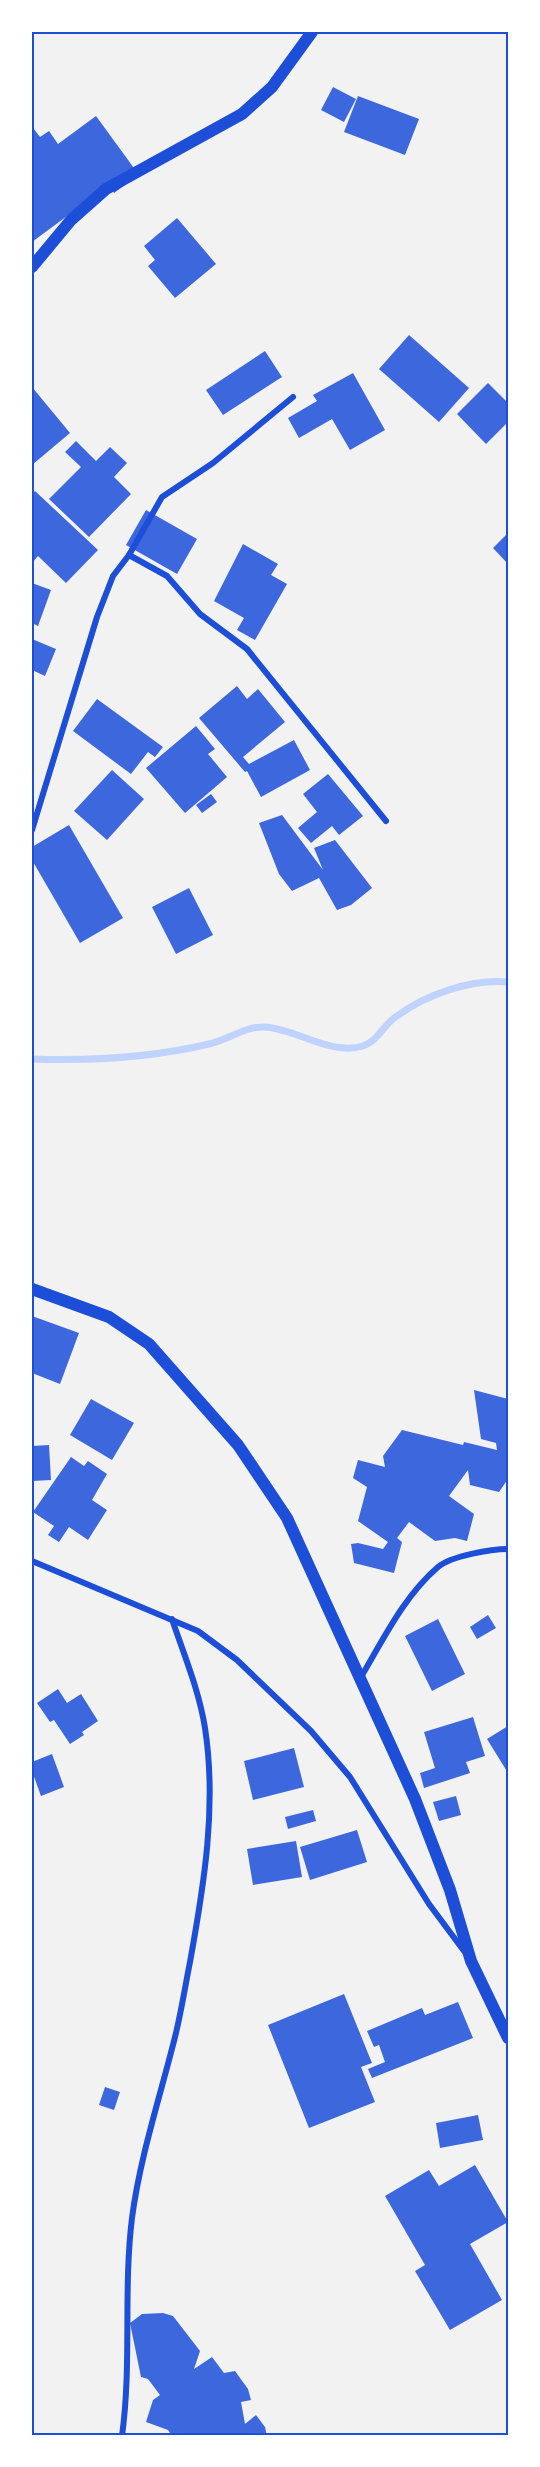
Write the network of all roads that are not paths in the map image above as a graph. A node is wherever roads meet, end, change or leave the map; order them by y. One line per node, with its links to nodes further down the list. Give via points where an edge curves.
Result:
1 (312, 32): 2 (main road, via 272,87 242,114 106,189 71,220)
2 (32, 267)
3 (293, 397): 4 (street, via 213,463 162,497)
4 (129, 555): 5 (street, via 167,576 200,614 247,649); 6 (street, via 113,576 98,617)
5 (386, 821)
6 (32, 830)
7 (32, 1289): 11 (main road, via 109,1317 149,1344 238,1445 287,1518)
8 (508, 1549): 11 (street, via 490,1549 439,1565 404,1605)
9 (32, 1561): 10 (street)
10 (172, 1619): 12 (street, via 198,1631 237,1660 311,1731 350,1778 429,1904); 14 (street, via 205,1726 210,1826 176,2035 132,2217 127,2271 129,2351)
11 (361, 1677): 12 (main road, via 415,1799 450,1890)
12 (471, 1961): 13 (main road)
13 (508, 2038)
14 (122, 2436)

